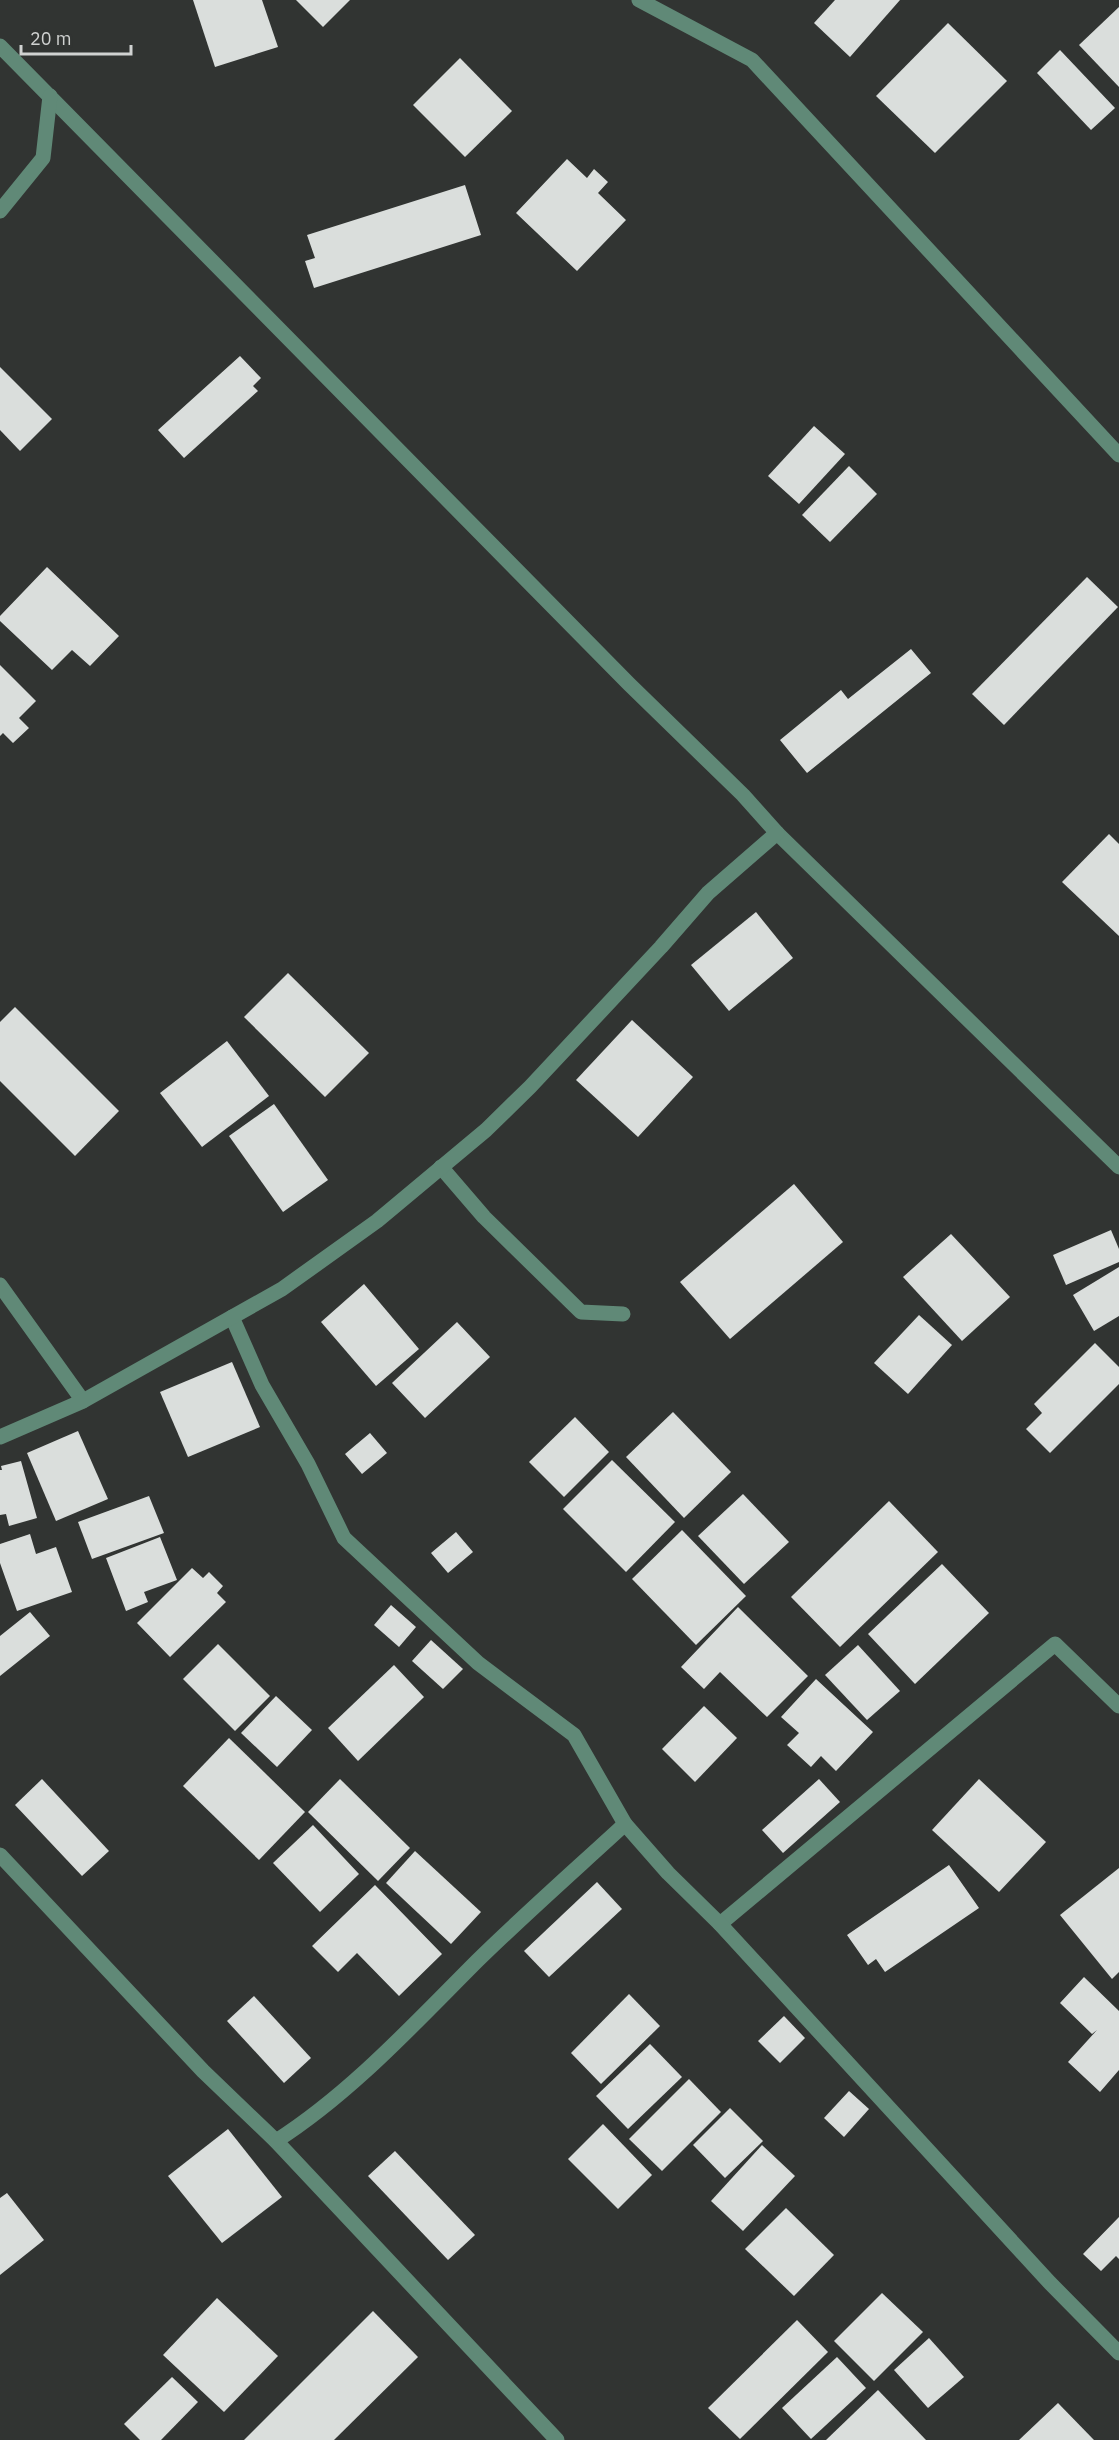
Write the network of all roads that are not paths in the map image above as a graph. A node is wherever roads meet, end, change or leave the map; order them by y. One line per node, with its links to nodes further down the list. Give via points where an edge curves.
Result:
1 (639, 0): 5 (street, via 752,60)
2 (0, 46): 3 (street)
3 (50, 96): 4 (street, via 43,158); 6 (street)
4 (0, 211)
5 (1119, 455)
6 (777, 833): 7 (street, via 708,893 530,1088); 8 (street)
7 (441, 1167): 10 (street, via 484,1217 581,1312); 11 (street, via 377,1221 282,1289)
8 (1119, 1167)
9 (0, 1285): 12 (street)
10 (623, 1314)
11 (232, 1317): 12 (street); 15 (street, via 262,1385 308,1464 344,1538 478,1663 574,1735)
12 (83, 1401): 13 (street)
13 (0, 1437)
14 (1119, 1706): 17 (street, via 1055,1644)
15 (625, 1824): 17 (street); 18 (street, via 514,1925 413,2026 308,2121)
16 (0, 1855): 18 (street, via 202,2071)
17 (720, 1924): 19 (street)
18 (276, 2141): 20 (street)
19 (1119, 2353)
20 (557, 2440)

